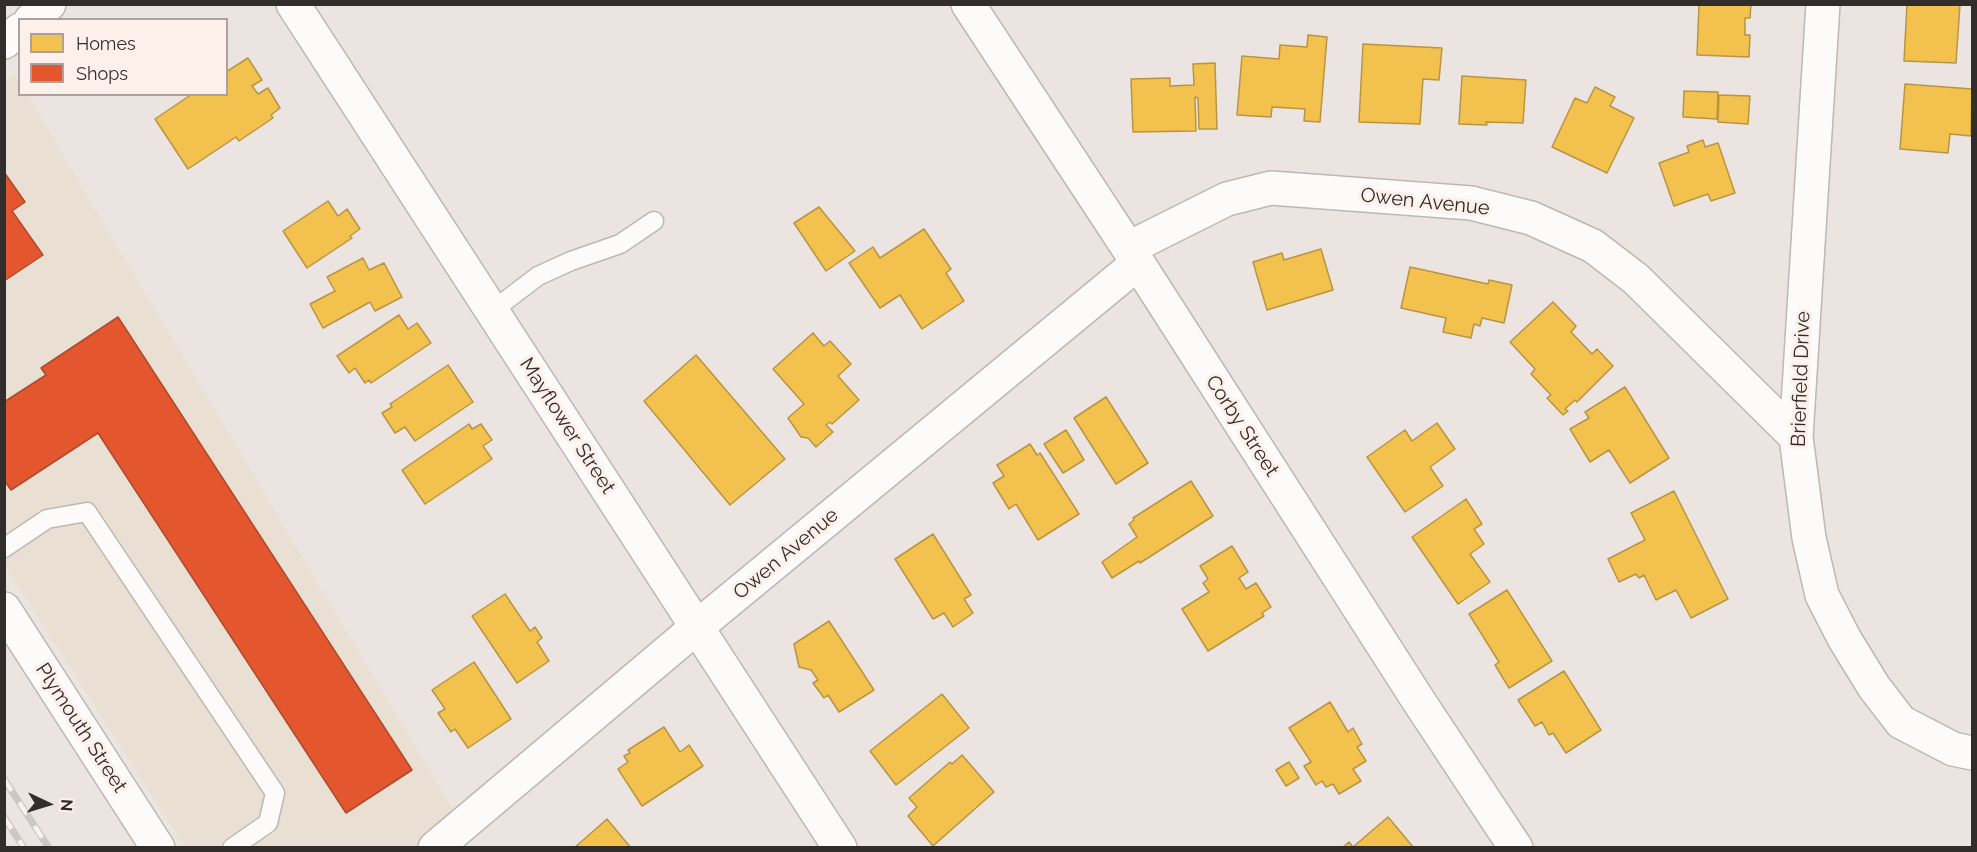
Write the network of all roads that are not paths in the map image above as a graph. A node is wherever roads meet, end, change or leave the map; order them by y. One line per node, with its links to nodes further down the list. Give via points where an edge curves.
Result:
1 (49, 4): 5 (street)
2 (293, 4): 10 (street, Mayflower Street)
3 (968, 4): 9 (street, Corby Street)
4 (1823, 4): 11 (street, Brierfield Drive)
5 (34, 18)
6 (18, 32): 7 (street)
7 (4, 42)
8 (654, 221): 10 (lane, via 620,244 538,276)
9 (1134, 256): 11 (street, Owen Avenue, via 1227,199 1271,188 1471,203 1531,218 1593,246 1636,279); 14 (street, Owen Avenue); 20 (street, Corby Street)
10 (492, 311): 14 (street, Mayflower Street)
11 (1796, 437): 15 (street, Brierfield Drive, via 1809,538 1822,595 1844,638 1901,722 1953,749)
12 (4, 548): 17 (lane, via 47,519 87,512 275,793 268,823)
13 (4, 609): 16 (street, Plymouth Street)
14 (697, 627): 18 (street, Owen Avenue); 19 (street, Mayflower Street)
15 (1972, 753)
16 (158, 848)
17 (232, 848)
18 (435, 848)
19 (840, 848)
20 (1516, 848)

